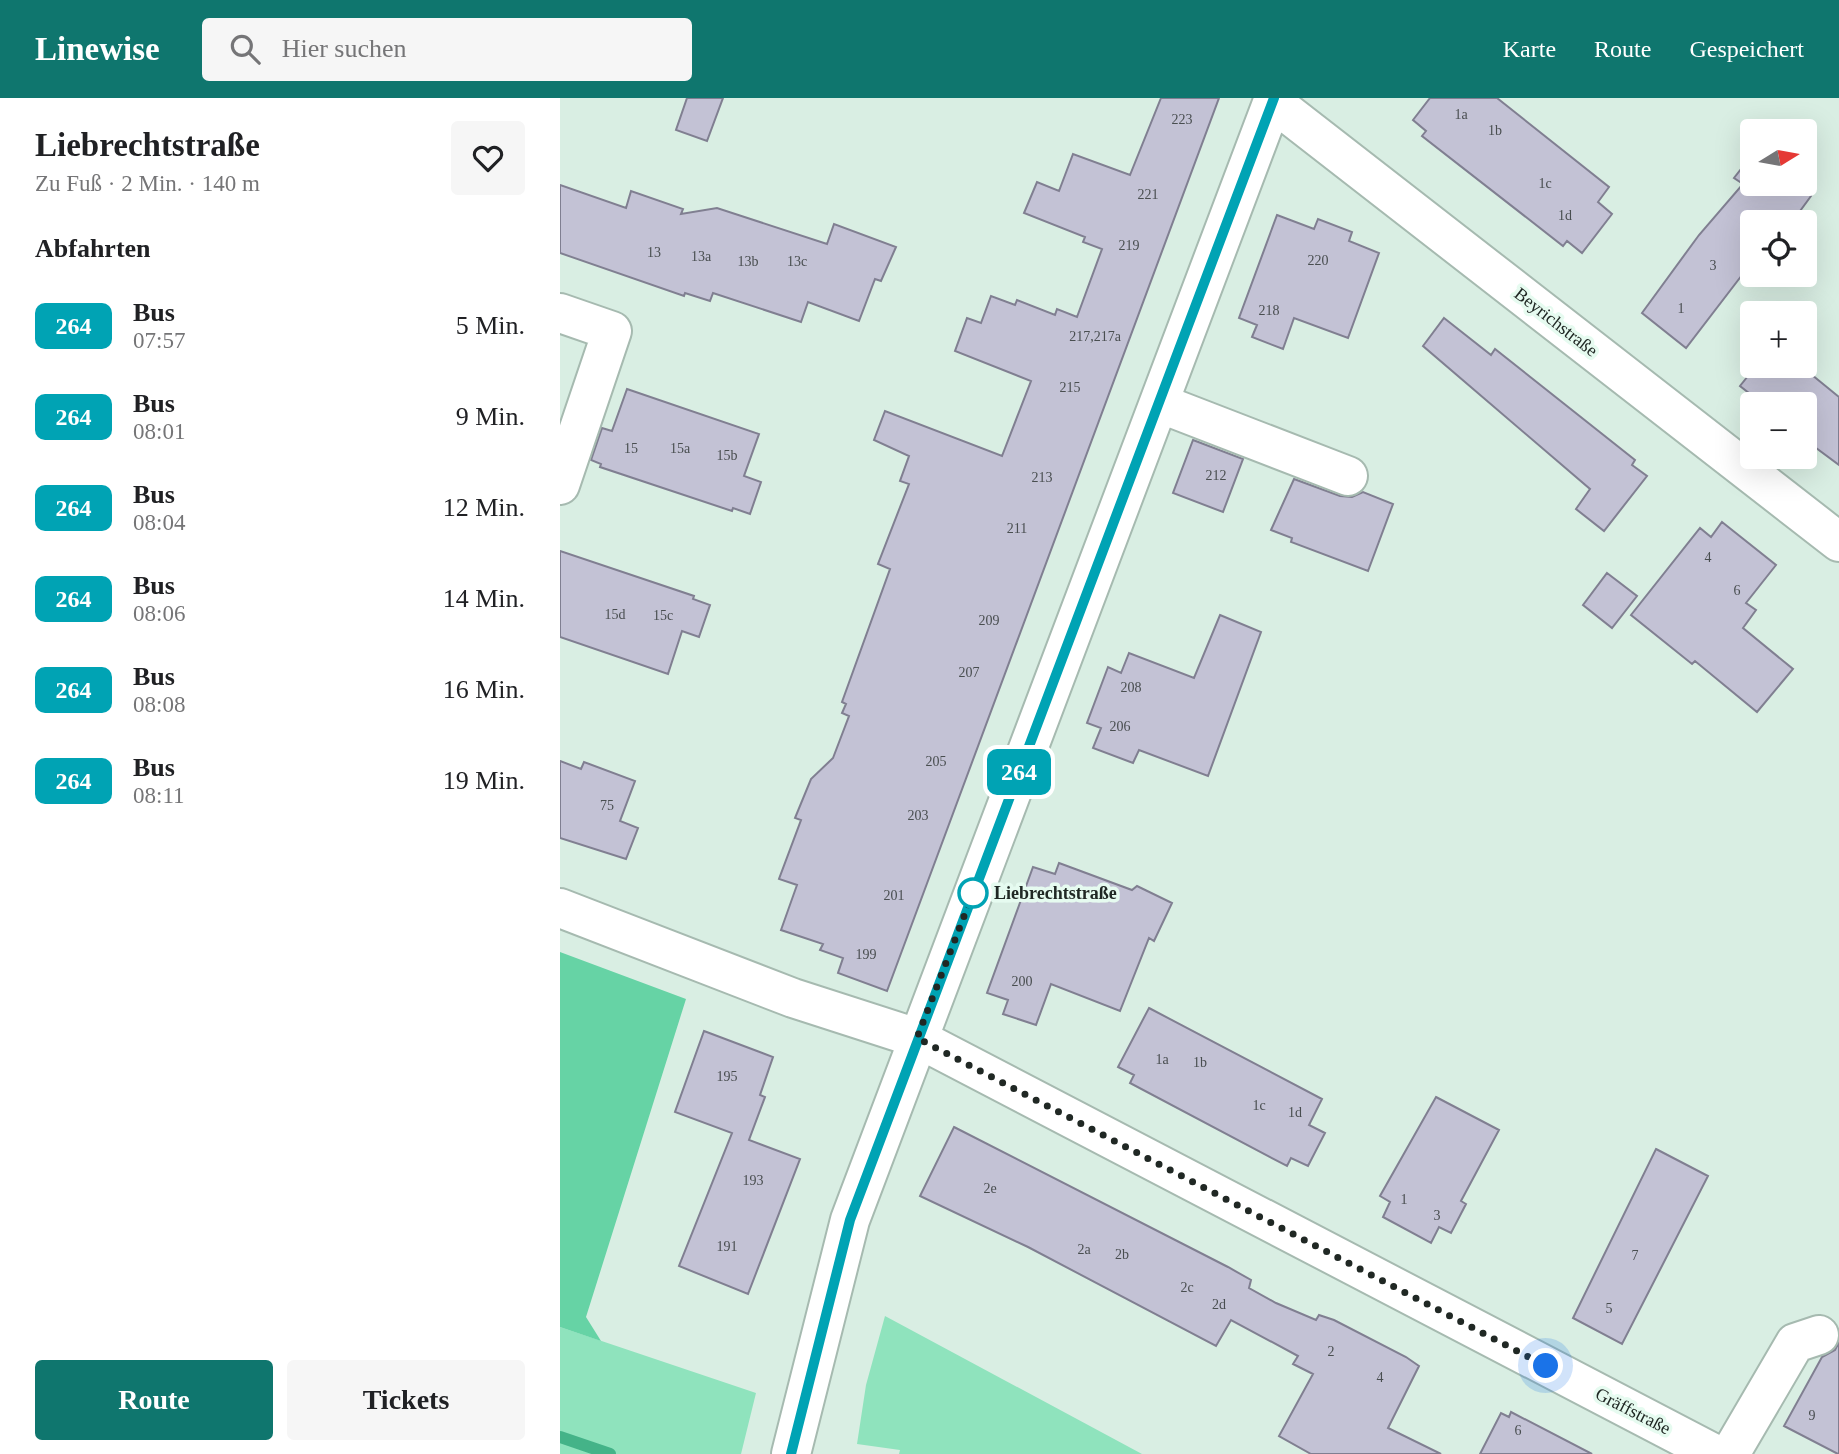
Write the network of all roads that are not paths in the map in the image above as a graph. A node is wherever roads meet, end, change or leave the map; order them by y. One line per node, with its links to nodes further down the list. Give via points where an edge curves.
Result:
1 (1274, 100): 3 (street); 6 (street, Beyrichstraße)
2 (560, 313): 5 (street, via 612,331)
3 (1159, 403): 4 (street); 8 (street)
4 (1348, 476)
5 (560, 485)
6 (1839, 542)
7 (560, 908): 8 (street, via 793,998)
8 (917, 1038): 10 (street, via 850,1220); 11 (street, Gräffstraße)
9 (1819, 1335): 12 (street, via 1795,1343)
10 (791, 1454)
11 (1716, 1454)
12 (1730, 1454)

